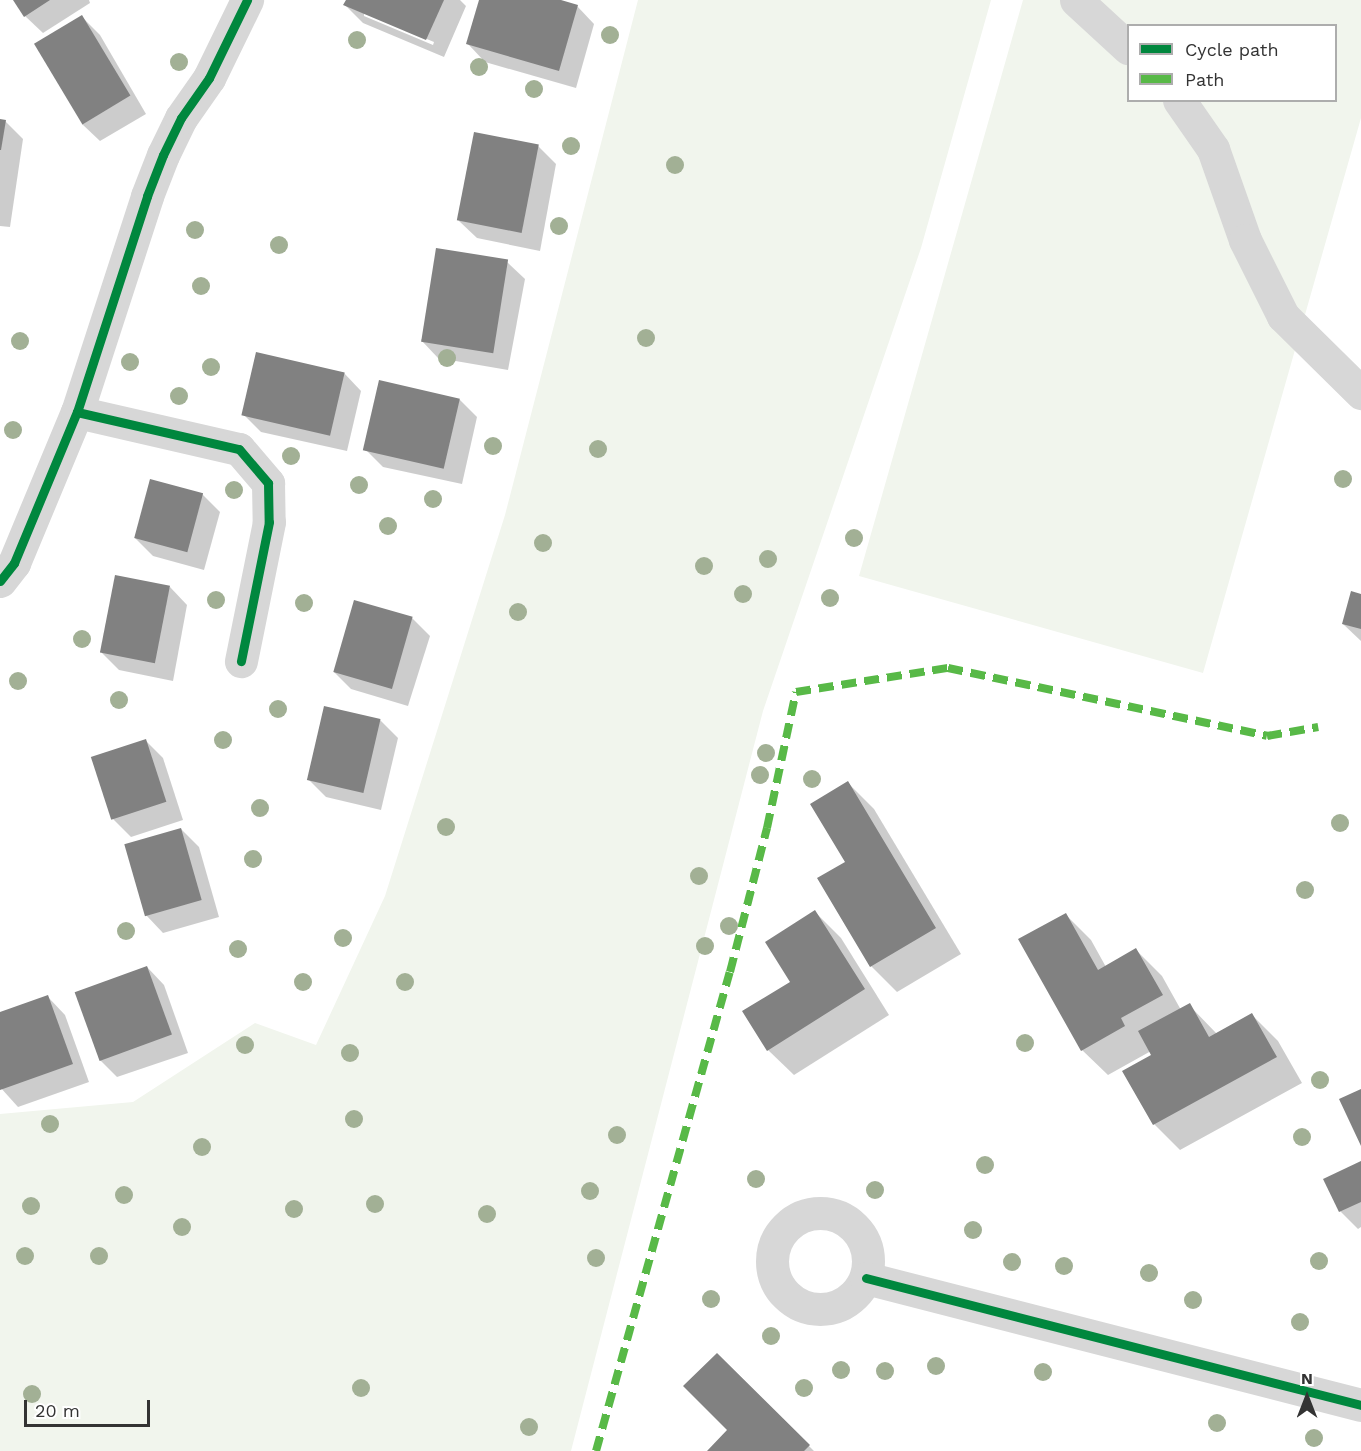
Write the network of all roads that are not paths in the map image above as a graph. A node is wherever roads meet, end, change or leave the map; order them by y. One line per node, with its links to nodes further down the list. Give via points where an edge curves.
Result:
1 (248, 0): 6 (street, via 209,78 163,154)
2 (1076, 0): 3 (street)
3 (1127, 47)
4 (1180, 102): 5 (street, via 1213,149 1245,240 1283,316)
5 (1361, 393)
6 (77, 412): 7 (street, via 14,563); 8 (street, via 239,449 268,483 269,522)
7 (0, 581)
8 (242, 661)
9 (866, 1278): 10 (street)
10 (1361, 1405)

